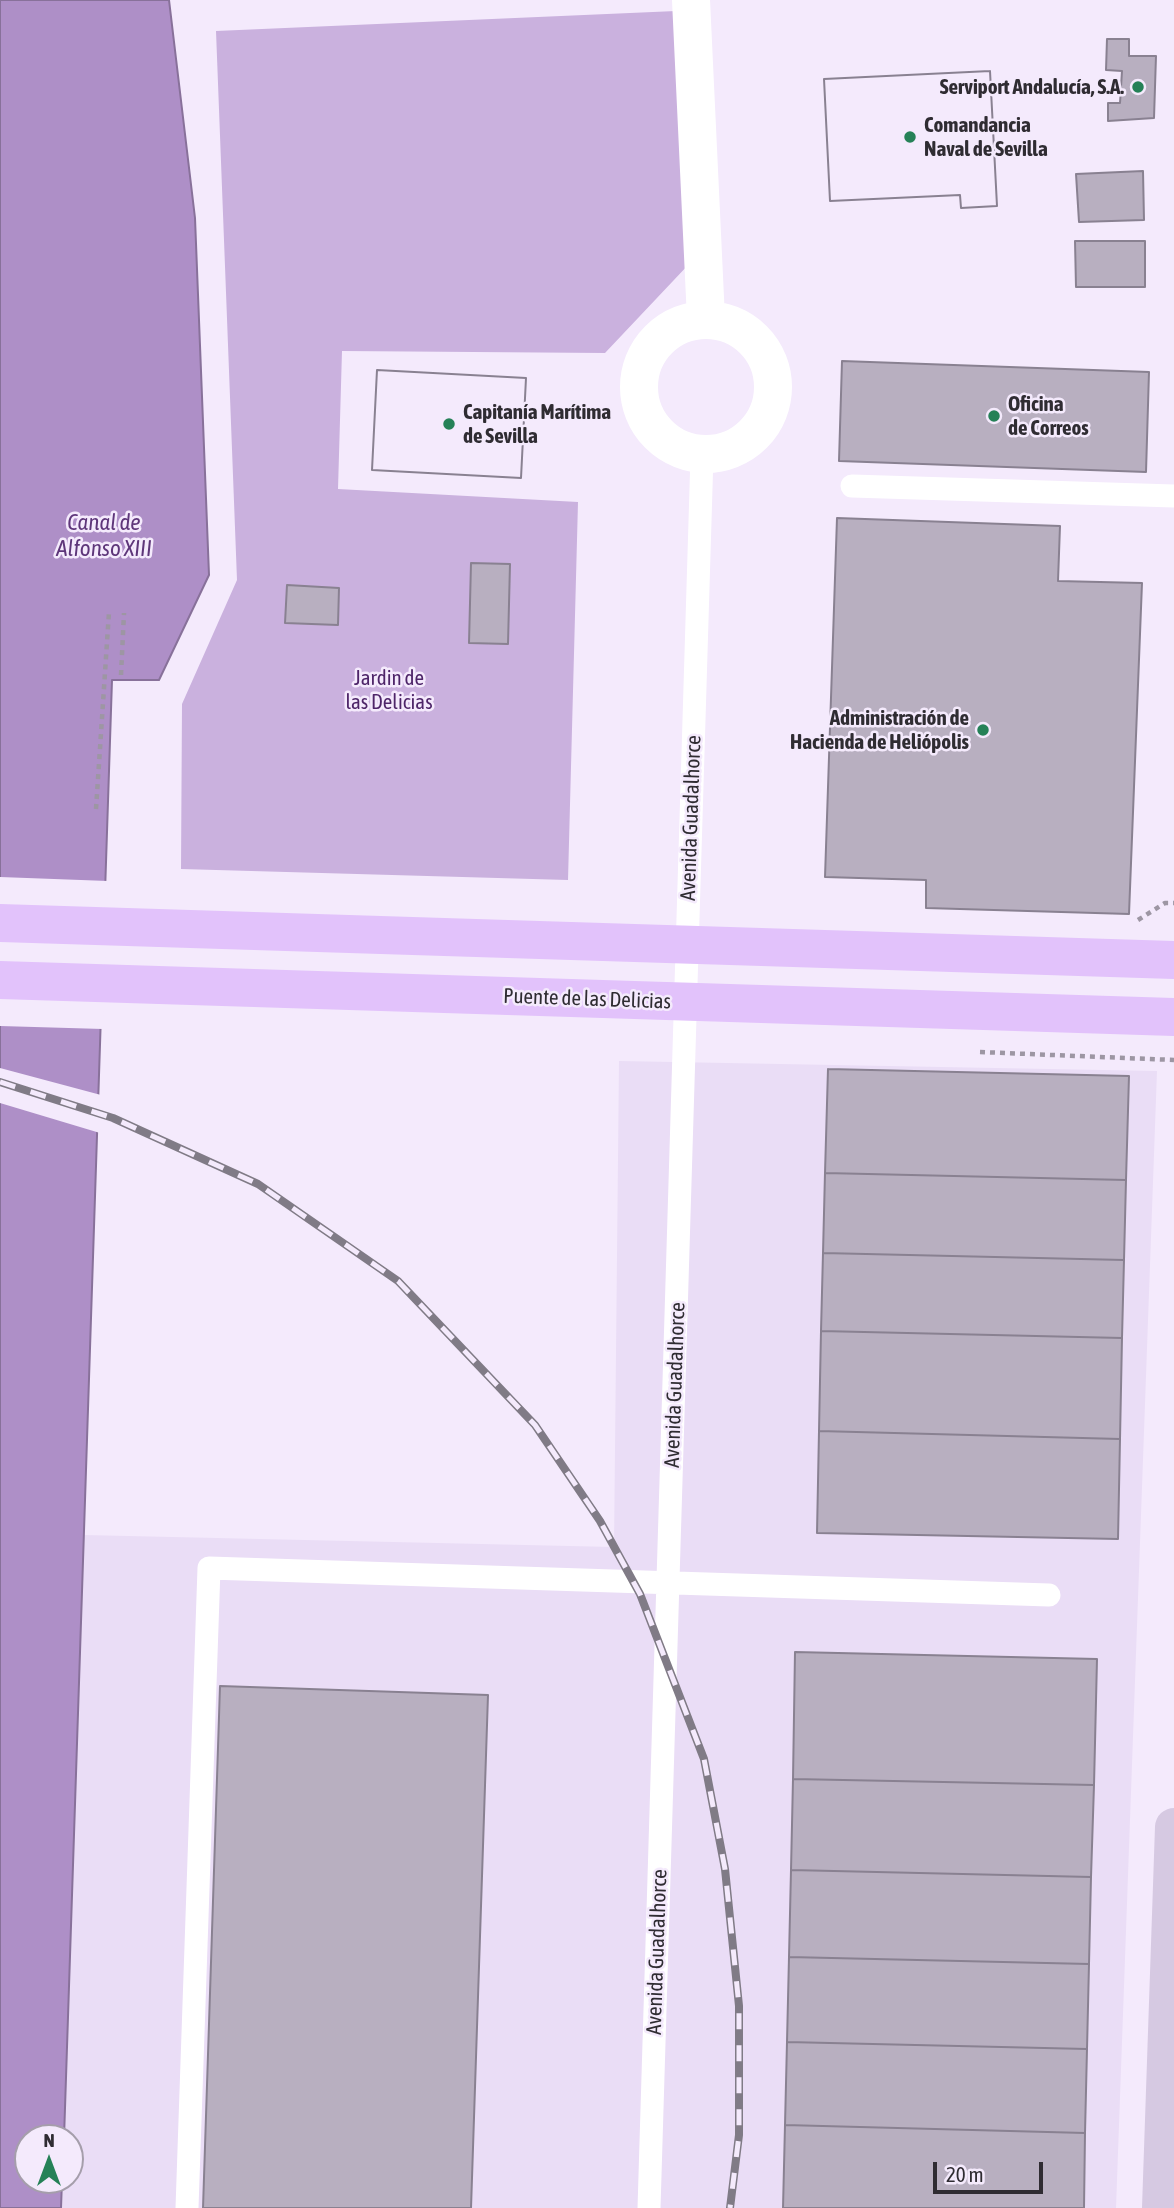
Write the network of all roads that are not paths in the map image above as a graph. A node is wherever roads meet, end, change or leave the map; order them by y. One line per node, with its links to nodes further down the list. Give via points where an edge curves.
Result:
1 (691, 0): 2 (street)
2 (706, 319): 3 (street, via 667,332 652,346 638,385 641,405 664,440); 3 (street, via 728,323 762,348 774,389 770,410 744,444)
3 (702, 455): 10 (lane, Avenida Guadalhorce)
4 (852, 486): 5 (lane)
5 (1174, 496)
6 (0, 923): 7 (main road)
7 (1174, 960)
8 (0, 980): 9 (main road, Puente de las Delicias)
9 (1174, 1017)
10 (670, 1583): 11 (lane); 13 (lane, via 209,1568); 14 (lane, Avenida Guadalhorce)
11 (1049, 1595)
12 (1174, 1827): 15 (main road)
13 (187, 2208)
14 (649, 2208)
15 (1161, 2208)

